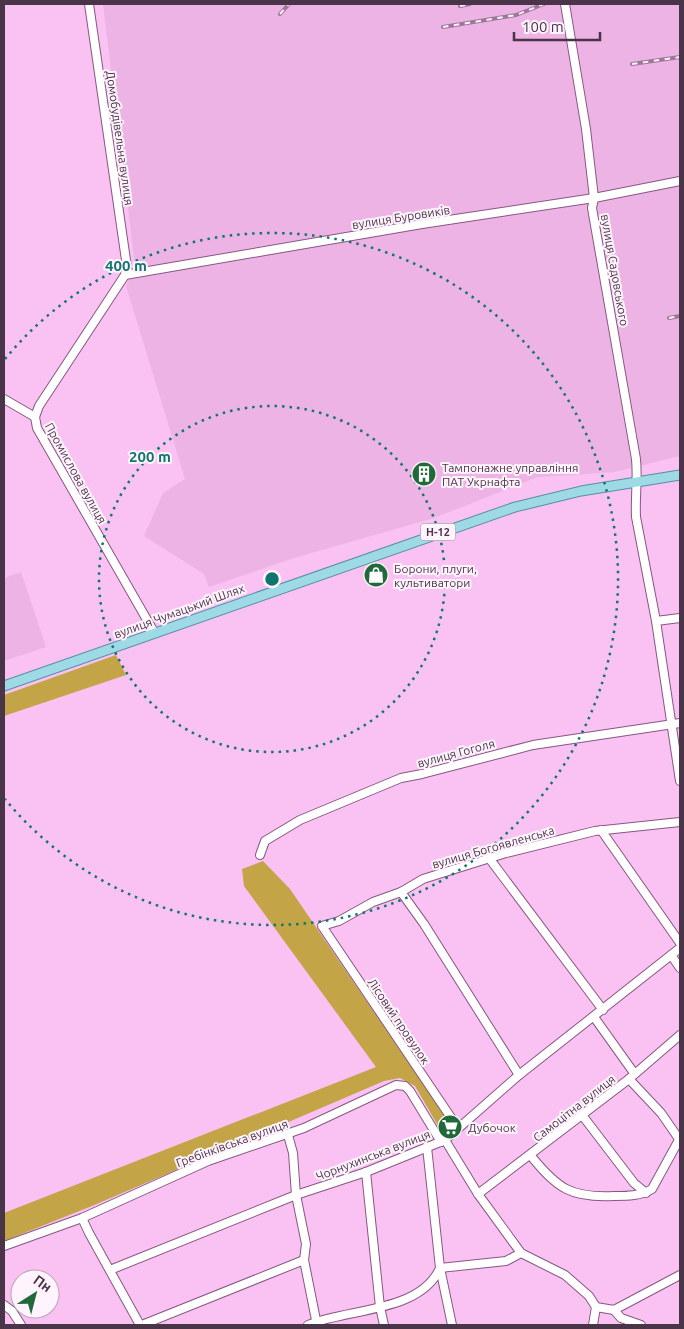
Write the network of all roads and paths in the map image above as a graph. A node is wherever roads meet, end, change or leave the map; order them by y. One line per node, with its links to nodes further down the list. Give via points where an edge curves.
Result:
1 (89, 4): 5 (street, Домобудівельна вулиця, via 126,257)
2 (564, 4): 4 (street, вулиця Садовського, via 586,129)
3 (680, 181): 4 (street, вулиця Буровиків)
4 (594, 198): 5 (street, вулиця Буровиків); 9 (street, вулиця Садовського, via 592,208)
5 (125, 275): 7 (street, Промислова вулиця, via 39,406)
6 (4, 399): 7 (street)
7 (35, 417): 12 (street, Промислова вулиця, via 37,428)
8 (680, 476): 9 (main road, вулиця Чумацький Шлях / Н-12)
9 (639, 481): 11 (street, вулиця Садовського, via 636,516); 12 (main road, вулиця Чумацький Шлях / Н-12, via 515,506)
10 (680, 618): 11 (street)
11 (656, 621): 14 (street, вулиця Садовського)
12 (154, 632): 13 (main road, вулиця Чумацький Шлях / Н-12)
13 (4, 686)
14 (676, 724): 15 (street, вулиця Садовського); 18 (street, вулиця Гоголя, via 533,745 401,778 300,820 265,841)
15 (680, 781)
16 (680, 822): 17 (street, вулиця Богоявленська)
17 (601, 830): 19 (street, вулиця Богоявленська); 22 (street)
18 (260, 855)
19 (489, 858): 20 (street, вулиця Богоявленська, via 423,879); 26 (street)
20 (400, 892): 21 (street, вулиця Богоявленська); 29 (street)
21 (322, 926): 32 (street, Лісовий провулок)
22 (680, 943)
23 (680, 948): 24 (street, Чорнухинська вулиця)
24 (671, 955): 25 (street); 26 (street, Чорнухинська вулиця)
25 (680, 968)
26 (603, 1010): 27 (street, Чорнухинська вулиця)
27 (594, 1018): 29 (street, Чорнухинська вулиця); 30 (street)
28 (680, 1035): 30 (street, Самоцітна вулиця)
29 (520, 1074): 32 (street, Чорнухинська вулиця)
30 (632, 1076): 31 (street, Самоцітна вулиця); 34 (street)
31 (582, 1115): 37 (street, Самоцітна вулиця); 39 (street, via 634,1183)
32 (458, 1128): 35 (street, Чорнухинська вулиця)
33 (288, 1135): 35 (street, Гребінківська вулиця, via 400,1084 410,1091); 41 (street, via 293,1153); 42 (street, Гребінківська вулиця, via 208,1161)
34 (680, 1139): 39 (street, via 652,1190)
35 (443, 1141): 36 (street, Чорнухинська вулиця); 40 (street)
36 (427, 1148): 38 (street, Чорнухинська вулиця); 46 (street)
37 (531, 1156): 39 (street, via 569,1192 597,1197); 40 (street, Самоцітна вулиця)
38 (366, 1172): 41 (street, Чорнухинська вулиця); 49 (street)
39 (646, 1193)
40 (478, 1194): 44 (street)
41 (296, 1196): 45 (street, via 306,1244); 47 (street, Чорнухинська вулиця)
42 (82, 1218): 43 (street, Гребінківська вулиця); 47 (street)
43 (4, 1246)
44 (521, 1253): 46 (street, via 506,1261); 51 (street, via 565,1275 590,1296)
45 (304, 1260): 53 (street); 55 (street)
46 (440, 1268): 49 (street, via 432,1283 416,1296); 58 (street)
47 (110, 1270): 55 (street)
48 (680, 1275): 52 (street)
49 (380, 1306): 53 (street); 57 (street)
50 (4, 1307): 54 (street)
51 (596, 1307): 52 (street); 59 (street)
52 (614, 1310): 60 (street, via 621,1318)
53 (316, 1323): 56 (street)
54 (21, 1325)
55 (141, 1325)
56 (308, 1325)
57 (384, 1325)
58 (452, 1325)
59 (593, 1325)
60 (641, 1325)

